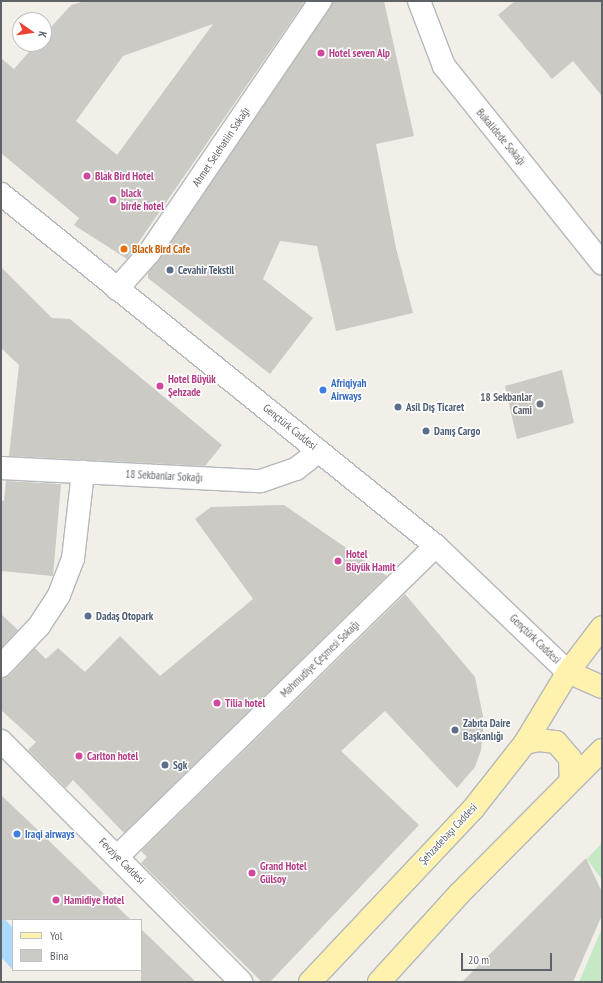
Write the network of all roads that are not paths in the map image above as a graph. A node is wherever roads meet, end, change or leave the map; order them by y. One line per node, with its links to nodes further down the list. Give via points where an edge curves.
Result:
1 (320, 1): 5 (street, Ahmet Selehatiin Sokağı, via 148,253)
2 (419, 1): 4 (street, Bukalidede Sokağı, via 444,66)
3 (1, 194): 5 (street, Gençtürk Caddesi)
4 (602, 263)
5 (118, 289): 6 (street, Gençtürk Caddesi)
6 (319, 451): 8 (street, 18 Sekbanlar Sokağı, via 296,469 261,481); 9 (street, Gençtürk Caddesi)
7 (1, 468): 8 (street, 18 Sekbanlar Sokağı)
8 (83, 472): 11 (street, via 73,559 59,595 39,626)
9 (436, 546): 12 (street, Gençtürk Caddesi); 18 (street, Mahmudiye Çeşmesi Sokağı)
10 (602, 627): 12 (main road, Şehzadebaşı Caddesi)
11 (1, 666)
12 (568, 672): 13 (main road); 15 (main road, Şehzadebaşı Caddesi)
13 (602, 687)
14 (1, 741): 18 (street, Fevziye Caddesi)
15 (525, 743): 17 (main road, via 539,740 556,742 570,758); 20 (main road, Şehzadebaşı Caddesi, via 473,808)
16 (602, 750): 17 (main road)
17 (571, 781): 21 (main road, via 459,894)
18 (118, 856): 19 (street, Fevziye Caddesi)
19 (242, 982)
20 (310, 982)
21 (379, 982)

